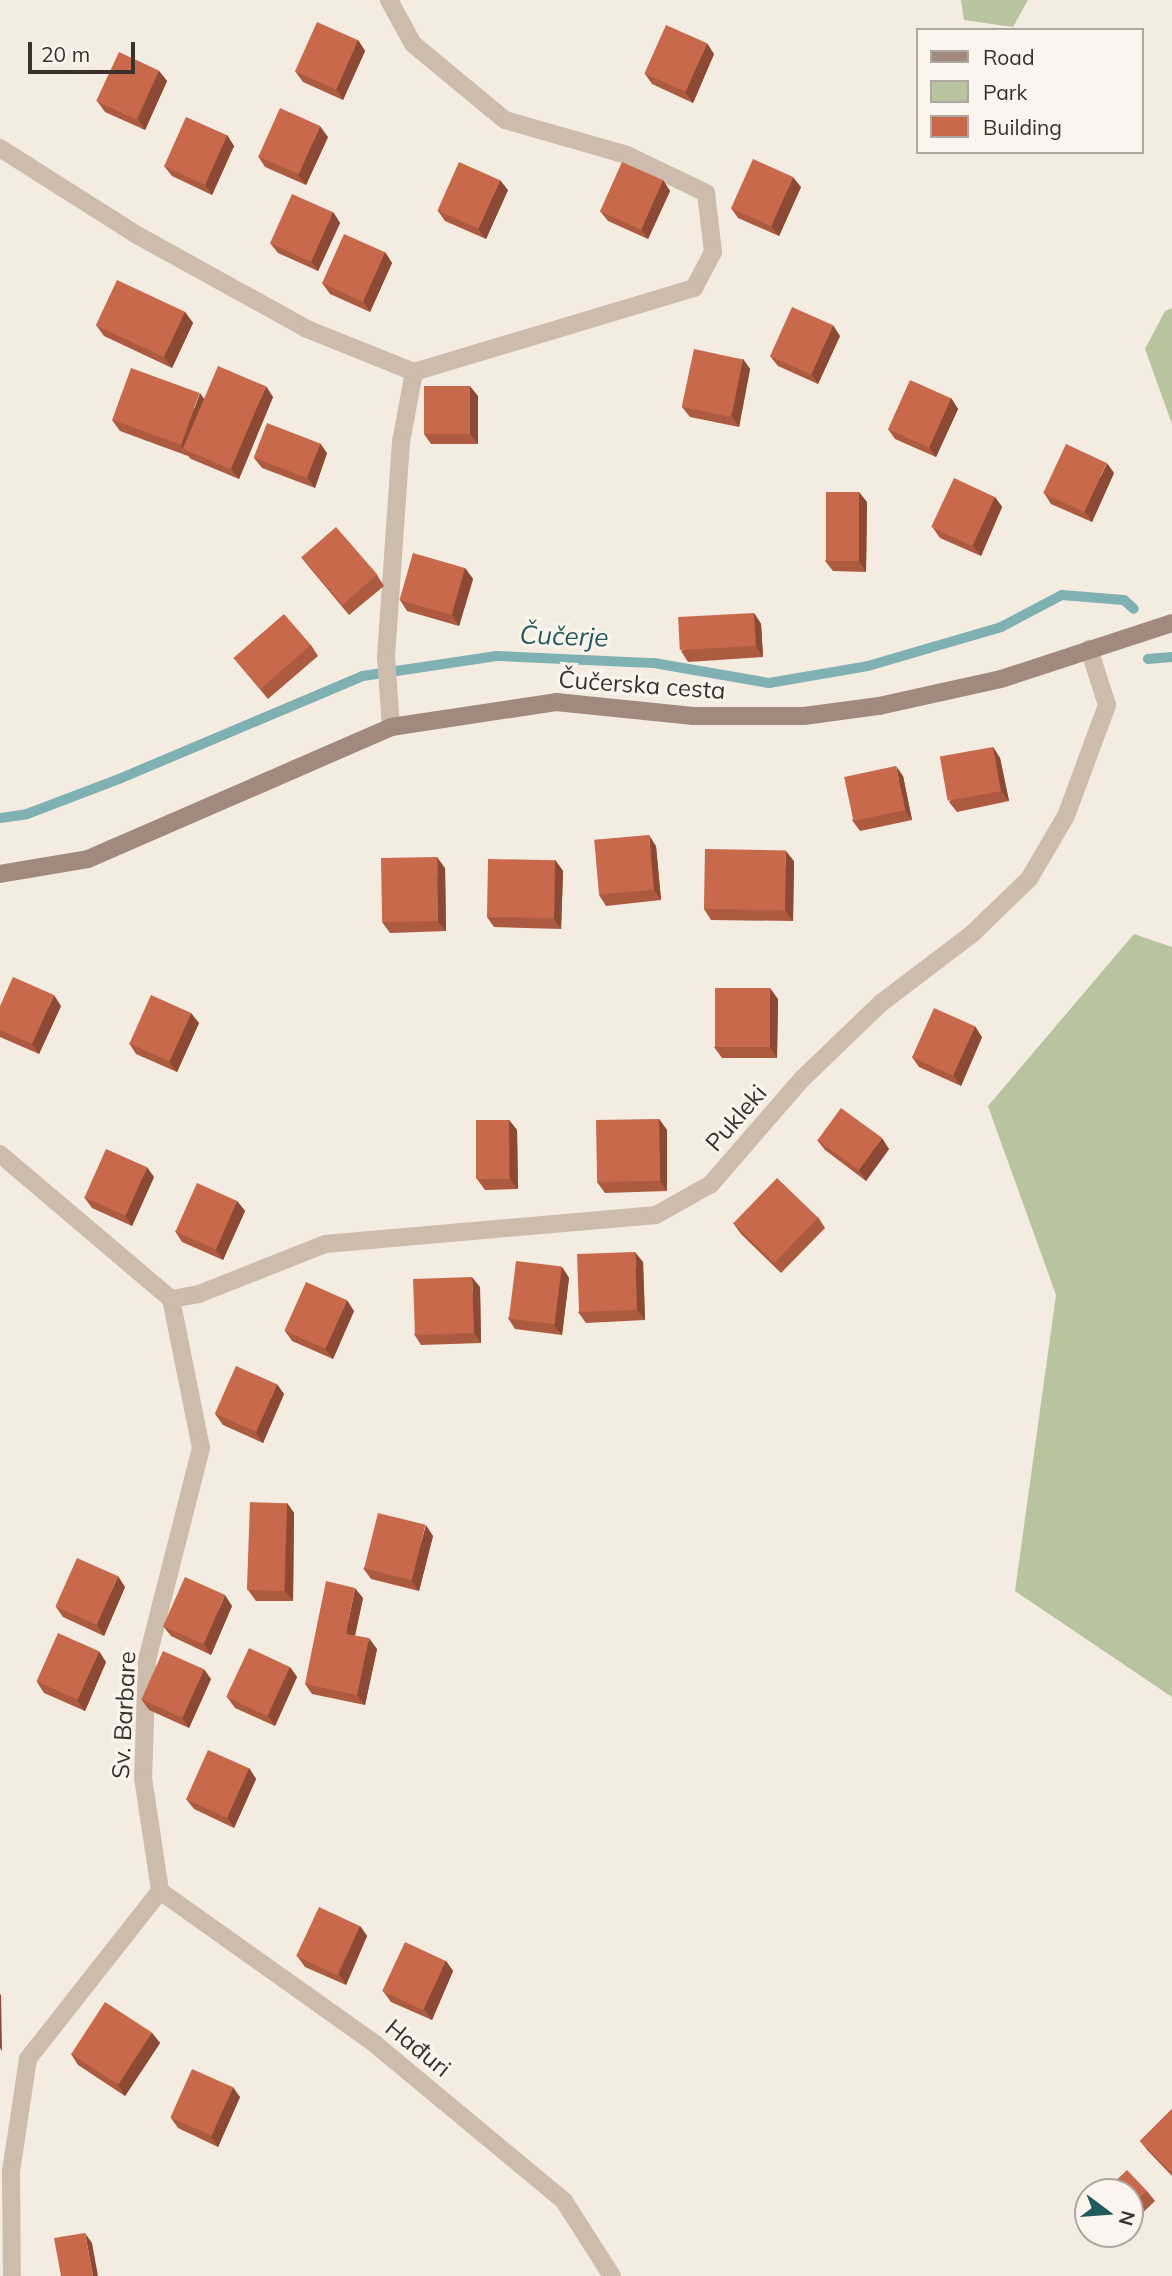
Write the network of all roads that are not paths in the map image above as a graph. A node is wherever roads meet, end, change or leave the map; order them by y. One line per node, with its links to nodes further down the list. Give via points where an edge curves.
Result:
1 (389, 0): 3 (street, via 413,44 505,120 627,155 706,193 713,252 694,288)
2 (0, 148): 3 (street, via 137,235 307,329)
3 (414, 372): 6 (street, via 401,442 386,657)
4 (1172, 623): 5 (street, Čučerska cesta)
5 (1089, 649): 6 (street, Čučerska cesta, via 1000,679 879,706 804,716 692,716 556,702); 9 (street, Pukleki, via 1107,705 1066,816 1029,879 972,934 881,1003 802,1079 711,1184 656,1215 324,1244 199,1294)
6 (391, 727): 7 (street, Čučerska cesta, via 88,859)
7 (0, 874)
8 (0, 1154): 9 (street)
9 (171, 1299): 10 (street, Sv. Barbare, via 201,1448 147,1660 143,1778)
10 (160, 1892): 11 (street, via 27,2059 11,2171); 12 (street, Hađuri, via 375,2044 564,2201)
11 (12, 2276)
12 (612, 2276)

